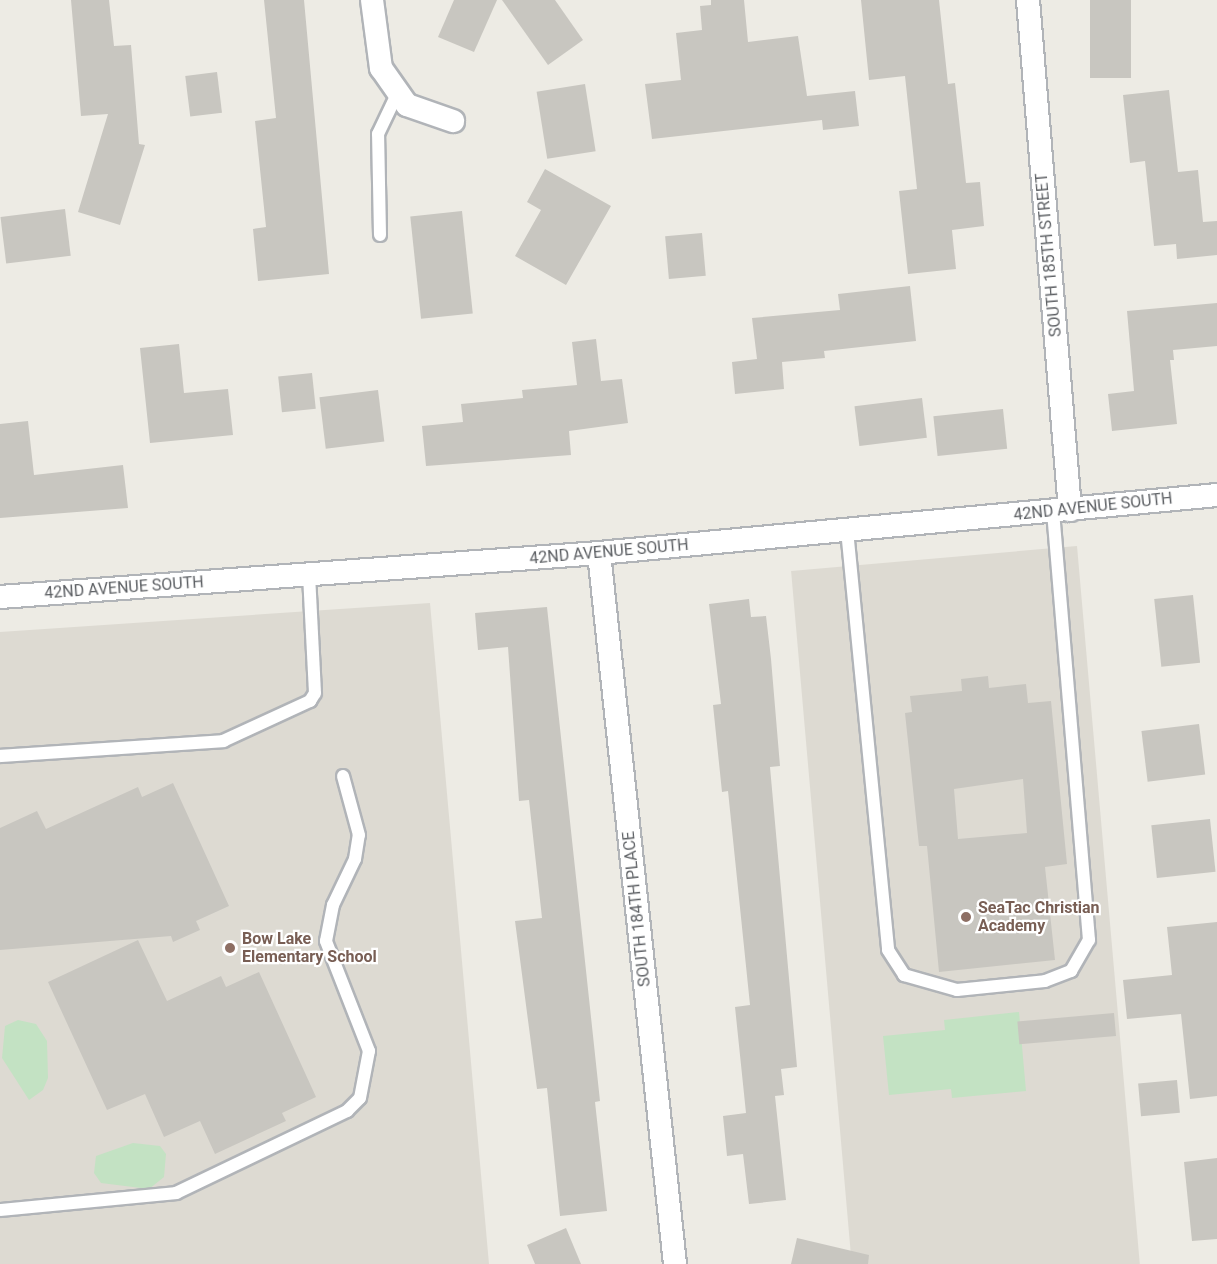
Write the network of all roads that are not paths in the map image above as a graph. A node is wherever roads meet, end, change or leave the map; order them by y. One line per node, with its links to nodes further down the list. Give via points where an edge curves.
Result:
1 (372, 0): 3 (street, via 381,68)
2 (1028, 0): 7 (street, SOUTH 185TH STREET)
3 (398, 92): 4 (street, via 407,105); 5 (lane, via 378,135)
4 (453, 121)
5 (380, 235)
6 (1217, 495): 7 (street, 42ND AVENUE SOUTH)
7 (1062, 511): 8 (street, 42ND AVENUE SOUTH); 8 (lane, via 1089,940 1071,971 1045,981 957,990 904,975 888,950)
8 (847, 530): 9 (street, 42ND AVENUE SOUTH)
9 (599, 553): 10 (street, 42ND AVENUE SOUTH); 15 (street, SOUTH 184TH PLACE)
10 (309, 574): 11 (street, 42ND AVENUE SOUTH); 12 (lane, via 315,693 310,701 222,741)
11 (0, 597)
12 (0, 756)
13 (343, 776): 14 (lane, via 359,835 355,859 333,905 326,941 369,1051 360,1098 347,1111 176,1193)
14 (0, 1210)
15 (675, 1264)

